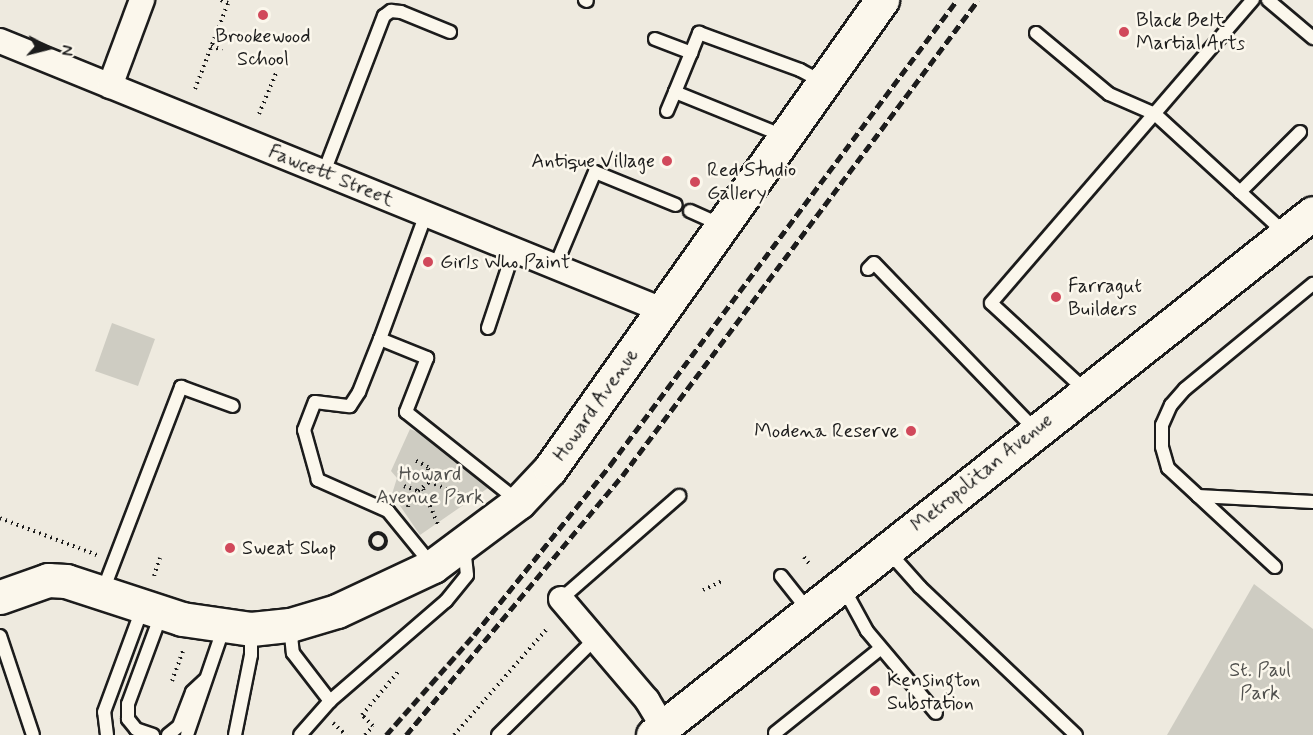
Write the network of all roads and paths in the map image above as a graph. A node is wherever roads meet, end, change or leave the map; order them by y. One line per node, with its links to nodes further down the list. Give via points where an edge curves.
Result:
1 (141, 0): 18 (street)
2 (221, 0): 7 (path)
3 (233, 0): 7 (path)
4 (882, 0): 17 (street, Howard Avenue)
5 (1252, 0): 23 (lane)
6 (1268, 0): 10 (lane)
7 (228, 3): 13 (path)
8 (450, 32): 26 (lane, via 401,12 392,11 384,16)
9 (1036, 33): 23 (lane, via 1109,94)
10 (1313, 38)
11 (655, 39): 15 (lane)
12 (0, 41): 18 (street, Fawcett Street)
13 (212, 46): 14 (path); 19 (path)
14 (222, 50)
15 (691, 53): 17 (lane, via 699,33 800,70); 20 (lane)
16 (277, 71): 22 (path)
17 (824, 83): 25 (street, Howard Avenue)
18 (110, 86): 26 (street, Fawcett Street)
19 (195, 89)
20 (675, 92): 21 (lane); 25 (lane)
21 (667, 111)
22 (259, 114)
23 (1155, 114): 27 (lane); 41 (lane, via 992,303)
24 (1300, 132): 27 (lane)
25 (785, 136): 32 (street, Howard Avenue)
26 (324, 172): 31 (street, Fawcett Street)
27 (1240, 192): 33 (lane)
28 (675, 205): 35 (lane, via 595,172)
29 (690, 212): 32 (lane)
30 (1313, 213): 33 (street, Metropolitan Avenue)
31 (426, 214): 34 (street, Fawcett Street); 40 (lane)
32 (723, 226): 38 (street, Howard Avenue)
33 (1286, 234): 41 (street, Metropolitan Avenue)
34 (514, 250): 35 (street, Fawcett Street); 39 (lane)
35 (555, 267): 38 (street, Fawcett Street)
36 (868, 269): 43 (lane, via 874,263)
37 (1313, 284): 50 (lane, via 1185,389 1171,405 1162,425 1162,447 1168,468)
38 (662, 310): 52 (street, Howard Avenue, via 550,469)
39 (488, 328)
40 (380, 339): 52 (lane, via 427,358 406,412); 63 (lane, via 350,406 315,402 304,430 318,480 388,511)
41 (1085, 390): 43 (street, Metropolitan Avenue)
42 (233, 406): 70 (lane, via 181,387)
43 (1035, 430): 57 (street, Metropolitan Avenue)
44 (415, 459): 45 (path, via 428,467)
45 (429, 482): 47 (path); 51 (path)
46 (404, 486): 48 (path)
47 (423, 489): 48 (path); 56 (path)
48 (411, 490): 54 (path)
49 (679, 496): 72 (lane)
50 (1198, 496): 53 (lane); 64 (lane)
51 (480, 502)
52 (519, 502): 56 (street, Howard Avenue)
53 (1313, 502)
54 (407, 511)
55 (0, 518): 59 (path)
56 (451, 536): 63 (street, Howard Avenue); 84 (lane, via 467,575 446,601)
57 (887, 549): 68 (street, Metropolitan Avenue); 100 (lane, via 928,595)
58 (383, 551): 58 (path, via 372,546 374,534 384,535)
59 (99, 555)
60 (804, 557): 62 (path)
61 (160, 558): 65 (path)
62 (810, 565)
63 (433, 566): 75 (street, Howard Avenue, via 337,611)
64 (1275, 567)
65 (154, 576)
66 (782, 576): 73 (lane)
67 (722, 581): 69 (path)
68 (842, 585): 73 (street, Metropolitan Avenue); 80 (lane)
69 (703, 590)
70 (102, 594): 71 (street, Howard Avenue, via 66,581 48,580); 74 (street, Howard Avenue)
71 (0, 597)
72 (561, 599): 79 (street)
73 (808, 610): 87 (street, Metropolitan Avenue)
74 (168, 621): 76 (street, Howard Avenue); 83 (path); 90 (lane, via 104,712); 91 (lane, via 128,704 128,720 136,729)
75 (290, 624): 76 (street, Howard Avenue); 84 (lane, via 293,653)
76 (238, 628): 82 (lane); 94 (lane, via 251,655)
77 (546, 630): 98 (path)
78 (0, 636): 89 (lane)
79 (595, 639): 87 (street, via 647,700); 99 (lane)
80 (880, 649): 85 (lane); 88 (lane)
81 (398, 672): 97 (path, via 362,715 373,726)
82 (207, 678): 92 (lane, via 192,692 179,726); 93 (lane)
83 (172, 681)
84 (330, 701): 95 (lane)
85 (936, 713)
86 (333, 723): 96 (path)
87 (661, 732)
88 (775, 733)
89 (33, 735)
90 (107, 735)
91 (153, 735)
92 (168, 735)
93 (187, 735)
94 (235, 735)
95 (300, 735)
96 (346, 735)
97 (365, 735)
98 (454, 735)
99 (498, 735)
100 (1076, 735)

